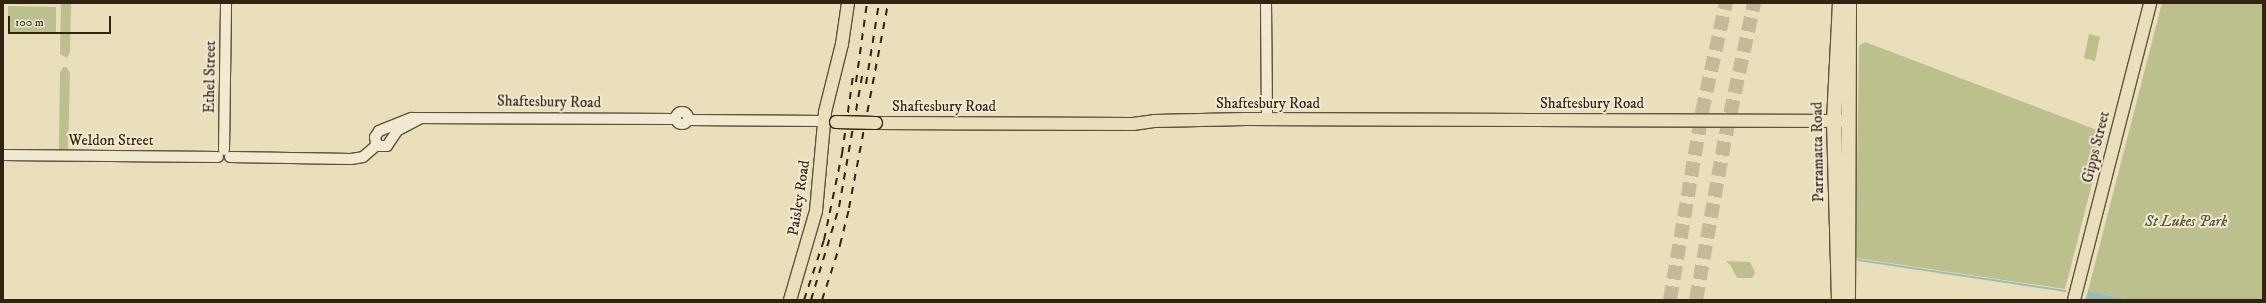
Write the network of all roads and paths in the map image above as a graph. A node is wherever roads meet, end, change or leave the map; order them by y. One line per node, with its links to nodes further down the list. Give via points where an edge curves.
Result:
1 (226, 3): 13 (street, Ethel Street)
2 (848, 3): 10 (main road, Paisley Road)
3 (1266, 3): 7 (street)
4 (1840, 3): 8 (highway, Parramatta Road)
5 (1849, 3): 9 (highway, Parramatta Road)
6 (2150, 3): 19 (main road, Gipps Street)
7 (1267, 120): 8 (main road, Shaftesbury Road); 10 (main road, Shaftesbury Road, bridge, via 1154,121 1133,124)
8 (1834, 121): 9 (main road, Shaftesbury Road); 15 (highway, Parramatta Road)
9 (1848, 121): 15 (highway, Parramatta Road)
10 (830, 122): 11 (street, Shaftesbury Road, via 688,120 687,115 682,112 676,119 421,118); 16 (main road, Paisley Road, via 816,210)
11 (388, 134): 12 (street, via 376,135); 12 (street, via 387,146)
12 (377, 145): 13 (street, Weldon Street, via 363,157 351,160)
13 (224, 155): 14 (street, Weldon Street)
14 (3, 156)
15 (1842, 212): 17 (highway, Parramatta Road); 18 (highway, Parramatta Road)
16 (790, 300)
17 (1839, 300)
18 (1848, 300)
19 (2074, 300)

